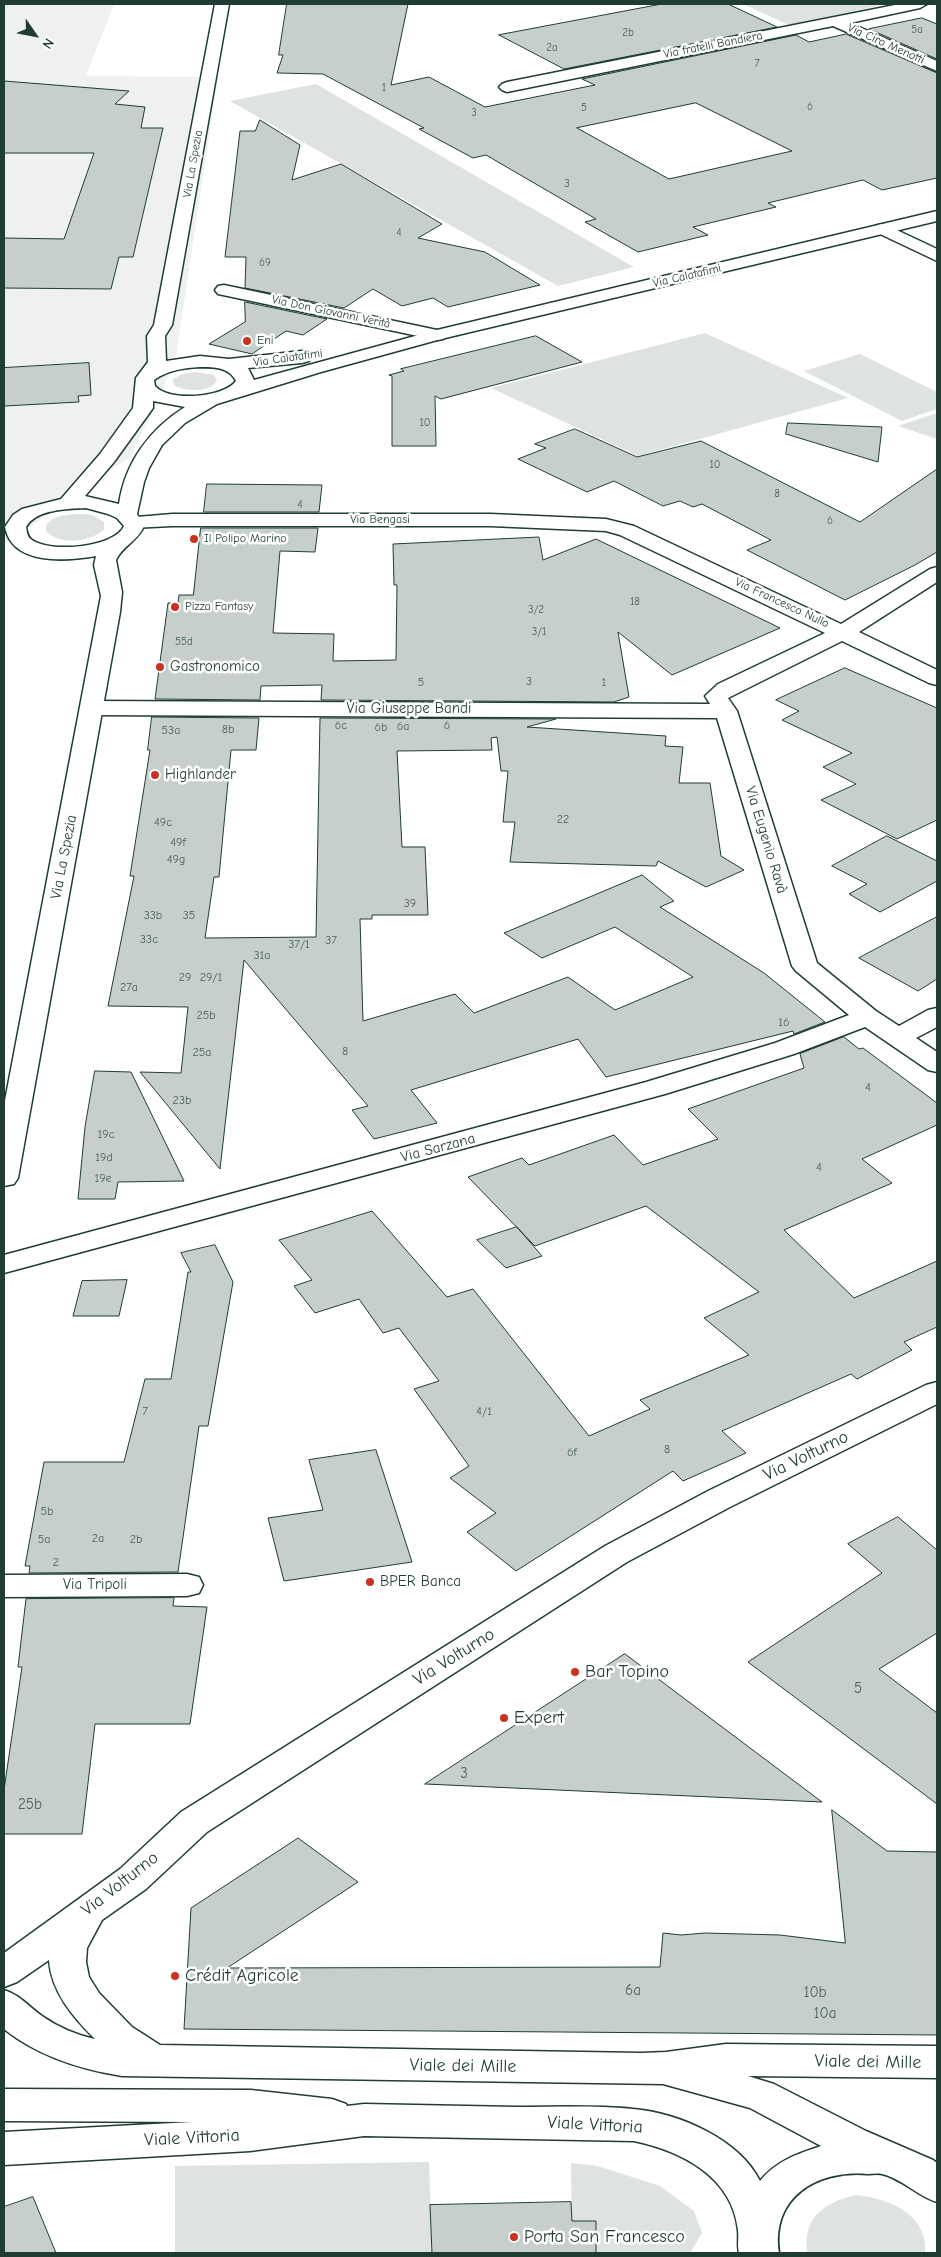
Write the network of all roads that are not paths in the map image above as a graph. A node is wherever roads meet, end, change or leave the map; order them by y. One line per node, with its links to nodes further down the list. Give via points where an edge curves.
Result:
1 (222, 4): 10 (street, Via La Spezia)
2 (920, 4): 3 (street, Via fratelli Bandiera)
3 (834, 21): 4 (street, Via Ciro Menotti); 5 (street, Via fratelli Bandiera)
4 (937, 67)
5 (507, 87)
6 (937, 216): 7 (street, Via Calatafimi)
7 (884, 229): 8 (street); 11 (street, Via Calatafimi)
8 (937, 256)
9 (224, 290): 11 (street, Via Don Giovanni Verità)
10 (164, 325): 12 (street, via 176,343 190,354); 13 (street, Via La Spezia, via 157,334 157,362)
11 (437, 335): 12 (street, Via Calatafimi, via 270,362); 14 (street, Via Calatafimi)
12 (223, 364): 13 (street, via 179,362 161,367); 14 (street, via 244,376 245,381)
13 (147, 380): 15 (street, Via La Spezia, via 154,394 173,400); 16 (street, Via La Spezia, via 144,408)
14 (238, 390): 15 (street, Via La Spezia)
15 (209, 400): 19 (street, Via La Spezia, via 177,419 156,439 136,471)
16 (68, 503): 18 (street); 19 (street, via 103,504 118,509)
17 (4, 509): 18 (street)
18 (24, 516): 21 (street, via 17,523)
19 (126, 526): 20 (street, Via Bengasi, via 163,520 490,520 606,525); 21 (street, via 90,552 64,553); 25 (street, Via La Spezia, via 105,564 111,599)
20 (627, 530): 23 (street, Via Francesco Nullo)
21 (11, 544)
22 (937, 573): 23 (street)
23 (844, 632): 24 (street, Via Francesco Nullo); 26 (street, Via Eugenio Ravà, via 726,689 716,696)
24 (937, 678)
25 (92, 708): 26 (street, Via Giuseppe Bandi); 31 (street, Via La Spezia)
26 (726, 711): 28 (street, Via Eugenio Ravà, via 805,966)
27 (937, 1016): 29 (street)
28 (867, 1017): 29 (street, Via Eugenio Ravà); 32 (street, Via Sarzana, via 804,1042 647,1090)
29 (899, 1037): 30 (street, Via Eugenio Ravà)
30 (937, 1064)
31 (4, 1178)
32 (4, 1264)
33 (937, 1392): 36 (street, Via Volturno, via 719,1499 616,1554 194,1822 133,1878)
34 (187, 1585): 35 (street, Via Tripoli)
35 (4, 1586)
36 (95, 1905): 37 (street, Via Volturno); 39 (street, via 72,1936 67,1957 70,1978 91,2012 119,2038 139,2053)
37 (4, 1972)
38 (4, 2005): 39 (street, Viale dei Mille, via 34,2030 63,2046 101,2057)
39 (164, 2062): 41 (street, Viale dei Mille)
40 (937, 2062): 41 (street, Viale dei Mille, via 726,2060)
41 (641, 2069): 45 (street, via 680,2073 760,2095 852,2143)
42 (4, 2105): 43 (street, Viale Vittoria, via 251,2106)
43 (380, 2120): 44 (street, Viale Vittoria, via 250,2135); 47 (street, Viale Vittoria, via 610,2123 675,2133 705,2148 741,2182 755,2210)
44 (4, 2149)
45 (897, 2162): 46 (street); 47 (street, via 851,2156 807,2166 774,2192 764,2210)
46 (937, 2185)
47 (758, 2246)

